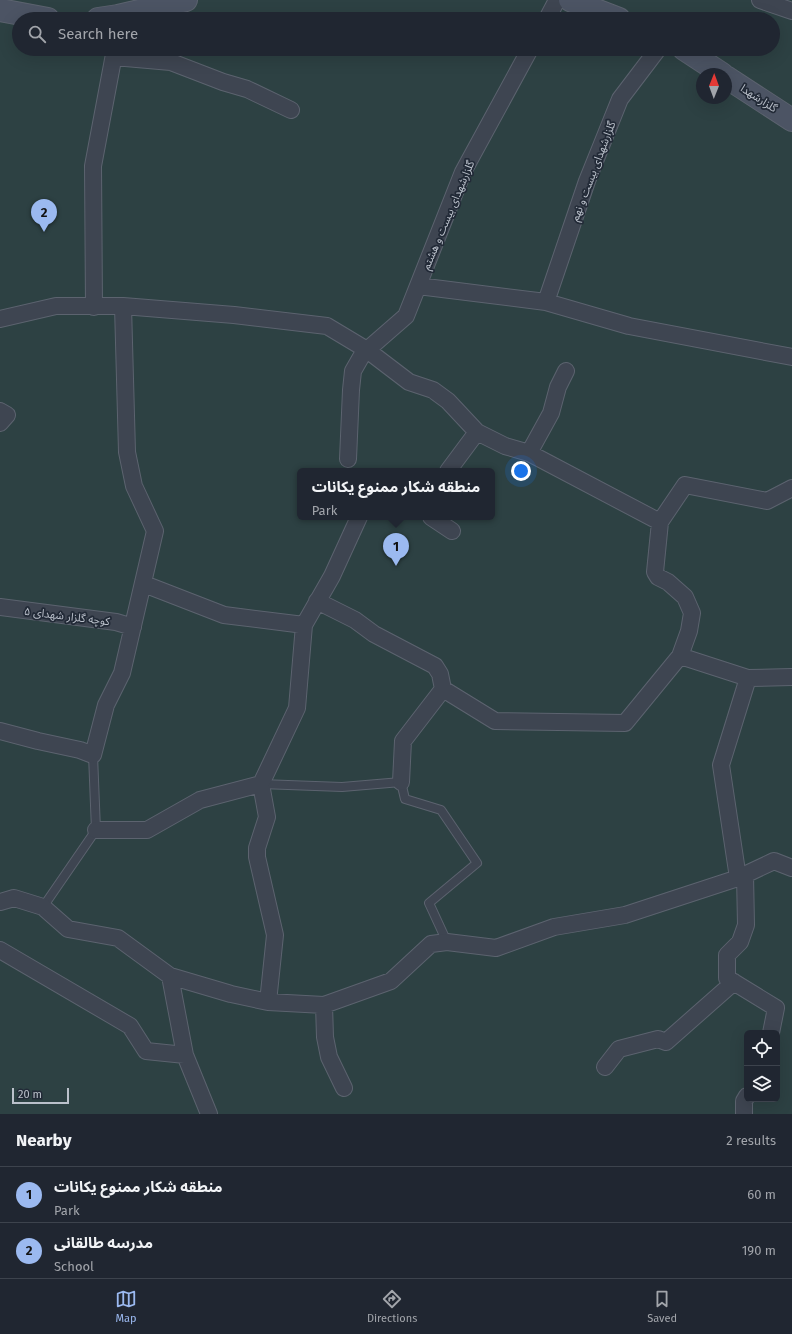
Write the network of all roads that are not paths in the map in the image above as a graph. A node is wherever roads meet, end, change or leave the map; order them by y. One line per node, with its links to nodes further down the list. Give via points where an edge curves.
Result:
1 (186, 0): 7 (main road)
2 (557, 0): 8 (street)
3 (570, 0): 9 (main road)
4 (760, 0): 10 (street)
5 (0, 10): 6 (main road)
6 (12, 12)
7 (136, 12)
8 (551, 12)
9 (601, 12)
10 (792, 12)
11 (113, 56): 23 (street, via 93,166)
12 (133, 56): 18 (street, via 171,62 247,89)
13 (526, 56): 20 (street, گلزارشهدای بیست و هشتم, via 463,172)
14 (653, 56): 21 (street, گلزارشهدای بیست و نهم, via 620,99 587,181)
15 (695, 56): 16 (main road)
16 (713, 68)
17 (732, 80): 19 (main road, گلزارشهدا)
18 (291, 110)
19 (792, 120)
20 (418, 286): 21 (street); 25 (street, گلزارشهدای بیست و هشتم, via 406,316)
21 (546, 302): 26 (street, via 629,326)
22 (123, 306): 23 (street); 25 (street, via 327,326); 39 (street, via 126,452 134,486 155,532)
23 (94, 307): 24 (street, via 56,306)
24 (0, 319)
25 (367, 350): 30 (street, via 409,382 433,390 448,401); 32 (street, گلزارشهدای بیست و هشتم, via 353,371)
26 (792, 357)
27 (566, 371): 31 (street, via 558,387 551,413)
28 (0, 411): 29 (street, via 7,415)
29 (0, 422)
30 (477, 432): 31 (street); 33 (street)
31 (528, 454): 37 (street)
32 (348, 459)
33 (450, 468)
34 (792, 488): 37 (street, via 767,501 685,485)
35 (358, 520): 40 (street)
36 (436, 520): 38 (street)
37 (660, 522): 44 (street, via 655,572 685,597 692,613)
38 (452, 531)
39 (144, 584): 42 (street, via 224,615); 43 (street)
40 (318, 601): 42 (street); 47 (street, via 435,666 440,674)
41 (0, 608): 43 (street, کوچه گلزار شهدای ۵, via 116,622)
42 (304, 625): 51 (street, via 297,708)
43 (133, 627): 49 (street, via 122,673 106,705)
44 (680, 656): 46 (street); 47 (street, via 625,723 495,721)
45 (792, 677): 46 (street)
46 (748, 678): 54 (street, via 721,764)
47 (443, 689): 50 (street, via 403,741)
48 (0, 731): 49 (street)
49 (94, 755): 52 (lane)
50 (402, 782): 51 (lane, via 342,787); 57 (lane, via 405,799 441,810 477,862 429,903)
51 (261, 784): 52 (street, via 200,800 147,830); 61 (street, via 267,817 257,857 275,935)
52 (96, 830): 56 (lane)
53 (792, 868): 54 (street, via 774,861)
54 (742, 876): 57 (street, via 625,916 554,927 496,948); 60 (street, via 746,924 740,942 728,955 727,978)
55 (0, 902): 56 (street, via 14,898)
56 (43, 907): 59 (street, via 68,928 118,938)
57 (447, 942): 62 (street, via 431,944 391,981)
58 (0, 950): 64 (street, via 130,1026 146,1051)
59 (170, 976): 61 (street); 64 (street)
60 (734, 982): 63 (street, via 776,1008); 65 (street, via 666,1042 658,1039 619,1049)
61 (268, 1002): 62 (street)
62 (324, 1005): 66 (street, via 325,1036 329,1056)
63 (772, 1030)
64 (185, 1055): 68 (street)
65 (605, 1067)
66 (344, 1088)
67 (744, 1102): 69 (street)
68 (209, 1114)
69 (744, 1114)

